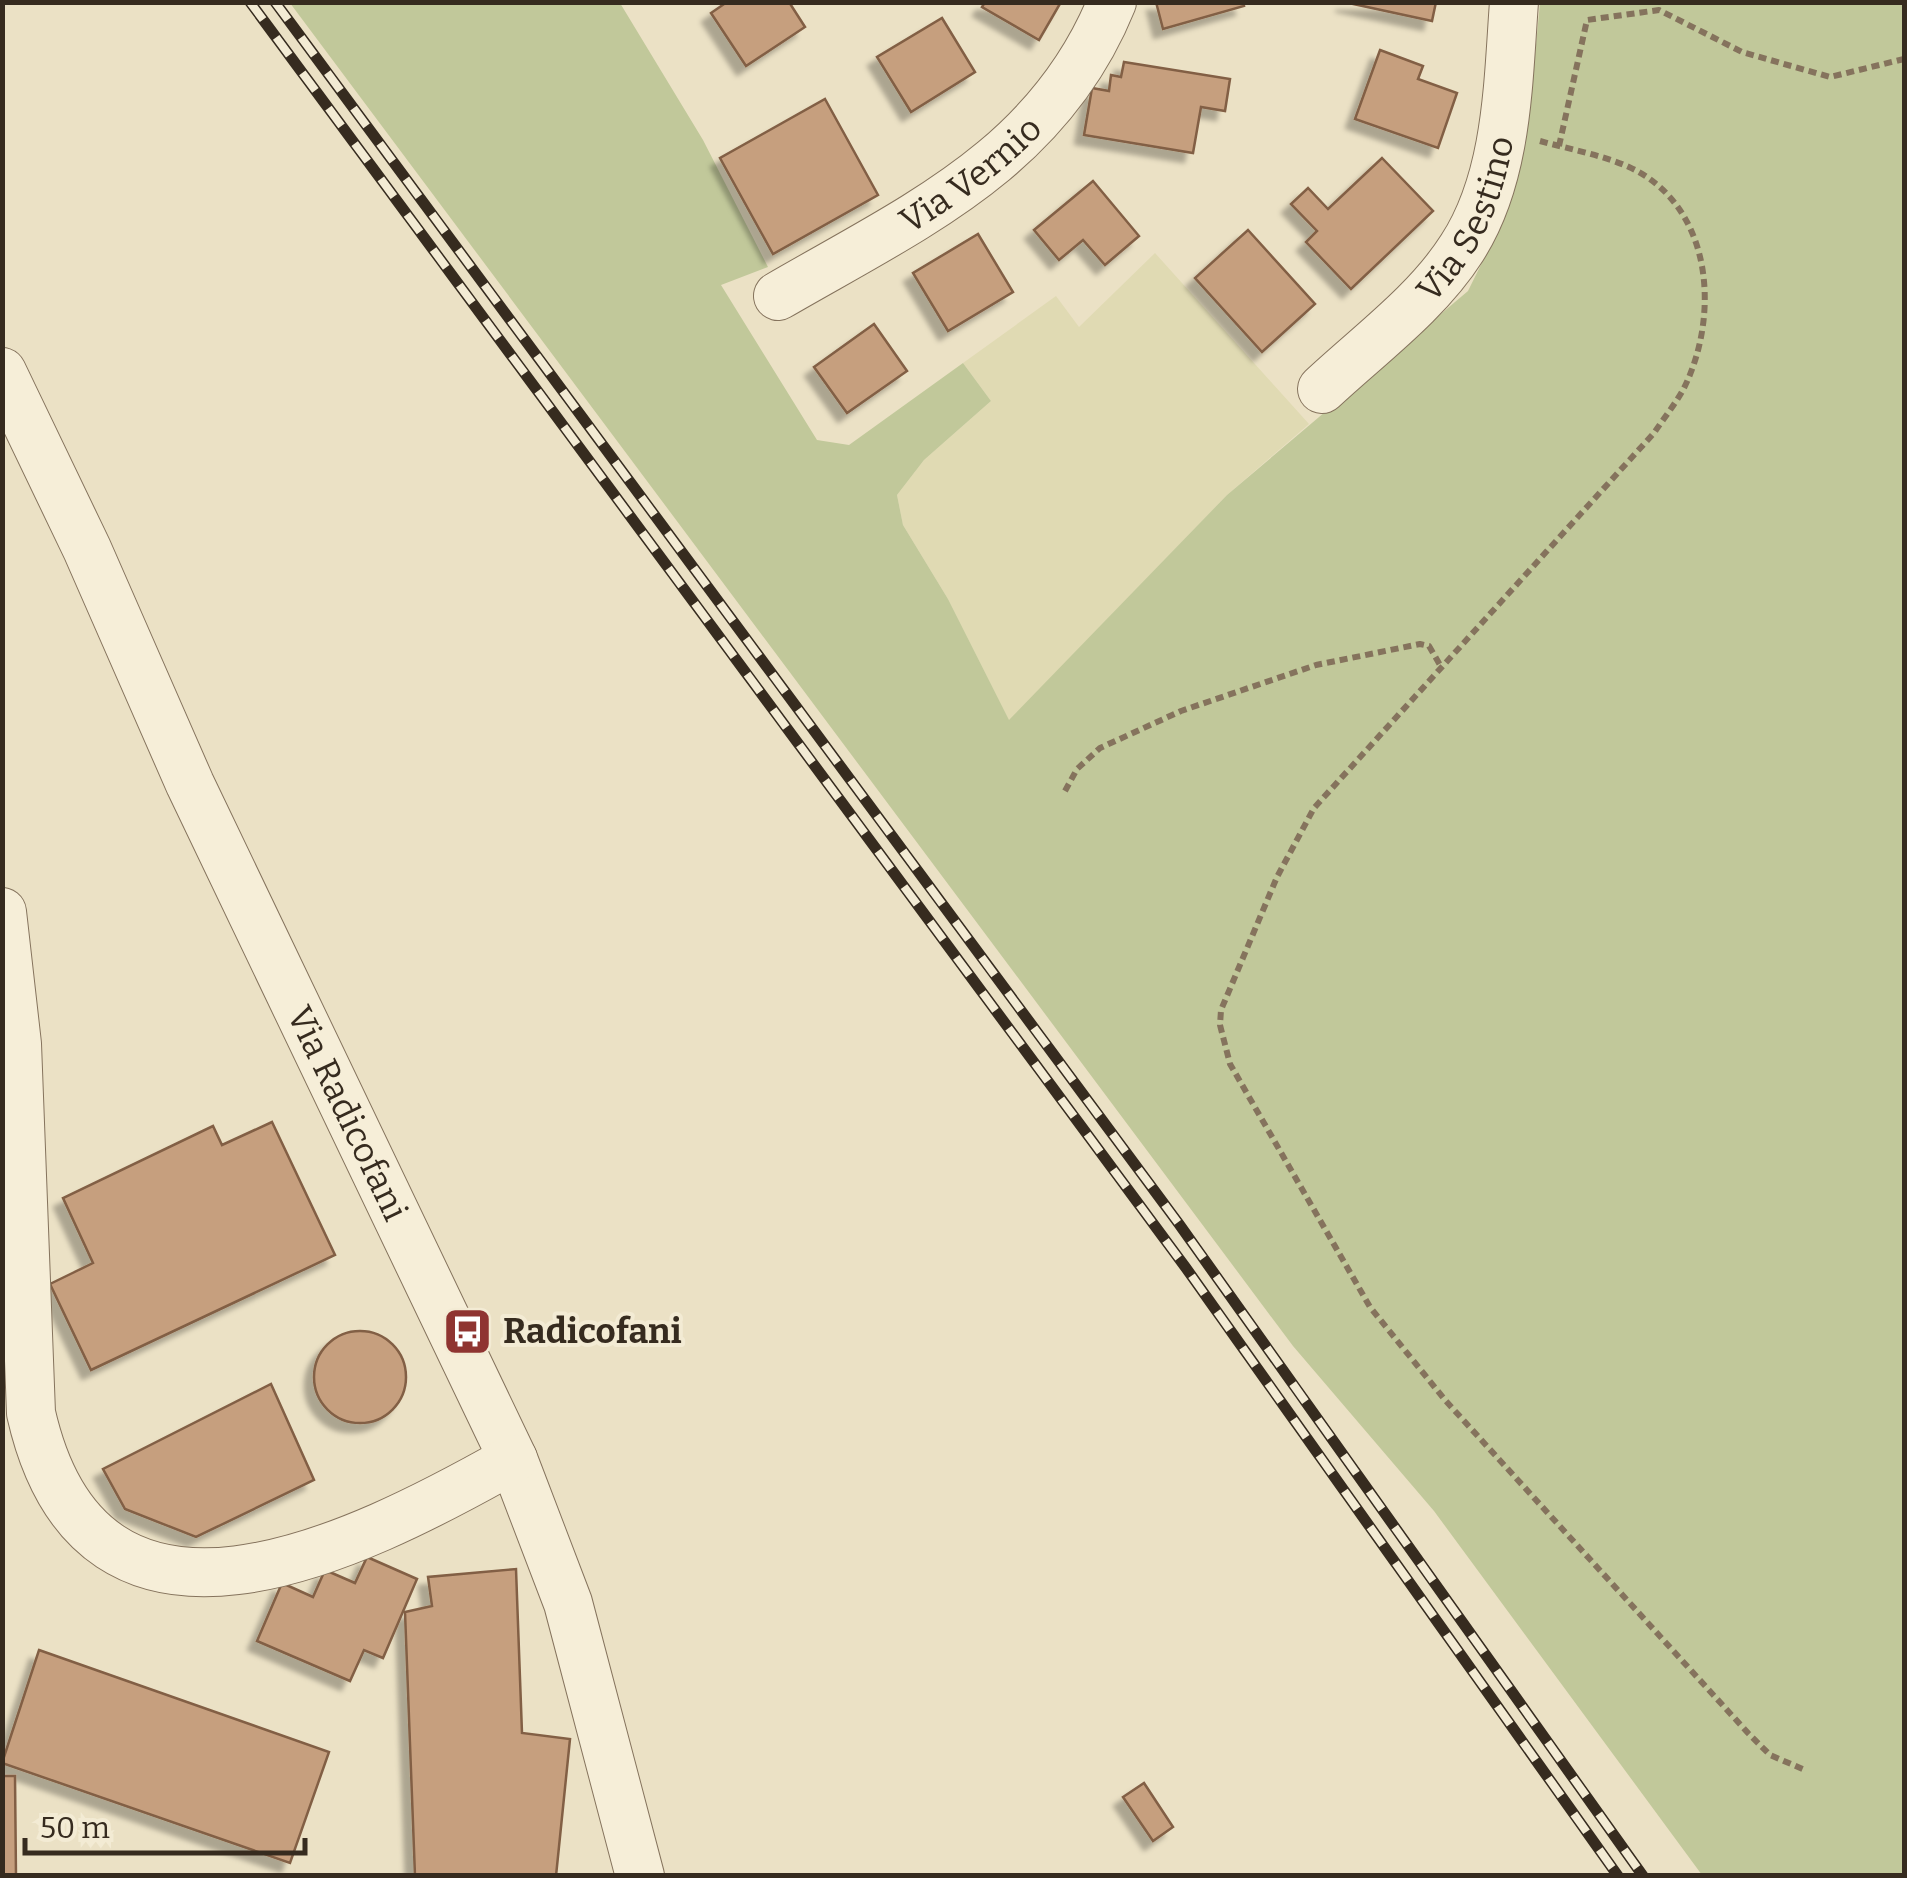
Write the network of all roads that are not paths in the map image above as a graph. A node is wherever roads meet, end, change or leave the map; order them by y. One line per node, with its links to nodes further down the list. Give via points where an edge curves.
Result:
1 (1112, 2): 3 (street, Via Vernio, via 1083,64 1000,158 938,204)
2 (1514, 2): 5 (street, Via Sestino, via 1502,130 1483,203 1462,248 1418,300)
3 (778, 296)
4 (2, 372): 7 (street, Via Radicofani, via 190,784)
5 (1322, 388)
6 (2, 912): 7 (street, via 17,1044 31,1413 46,1462 86,1526 118,1552 164,1569 264,1567 383,1528)
7 (513, 1459): 8 (street, Via Radicofani, via 568,1603)
8 (640, 1876)

